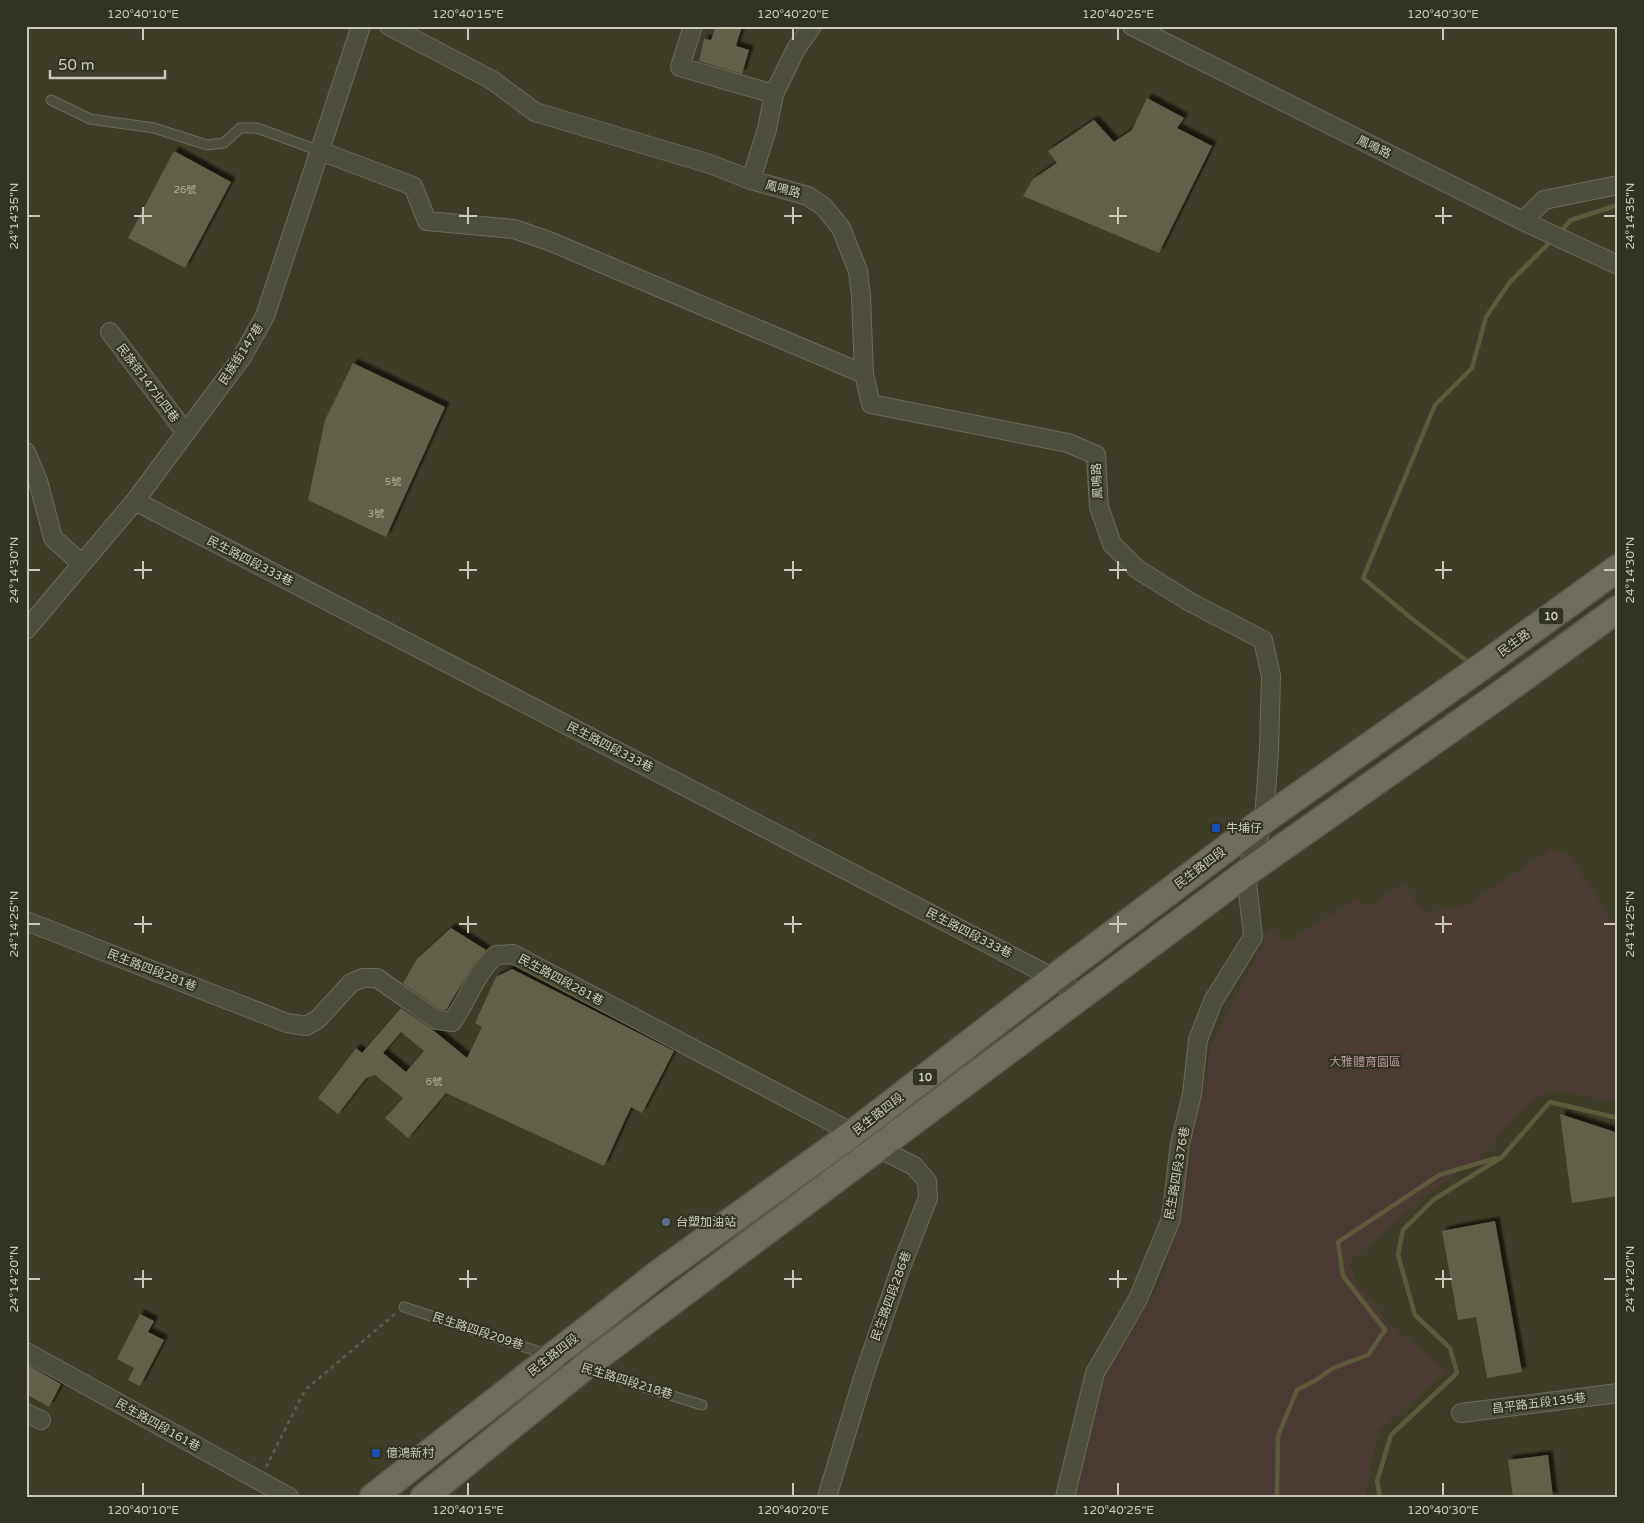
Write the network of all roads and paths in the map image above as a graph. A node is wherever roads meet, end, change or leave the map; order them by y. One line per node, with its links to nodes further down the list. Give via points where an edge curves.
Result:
1 (361, 26): 8 (street, 民族街147巷)
2 (390, 26): 9 (street, 鳳鳴路, via 492,80 535,112 710,164)
3 (693, 26): 6 (street, via 680,67)
4 (812, 26): 6 (street, 鳳鳴路, via 796,49)
5 (1132, 26): 11 (street, 鳳鳴路)
6 (774, 94): 9 (street, 鳳鳴路, via 767,129)
7 (51, 100): 8 (lane, via 90,119 154,128 207,145 224,143 240,128 257,128)
8 (320, 151): 14 (street, via 413,186 427,221 514,230 549,241); 15 (street, 民族街147巷, via 265,316 242,357)
9 (750, 180): 14 (street, 鳳鳴路, via 808,196 824,207 841,228 858,271 862,296)
10 (1618, 185): 11 (street, via 1544,200)
11 (1523, 220): 12 (street, 鳳鳴路)
12 (1618, 265)
13 (110, 332): 15 (street, 民族街147北四巷)
14 (864, 374): 23 (street, 鳳鳴路, via 871,404 1068,443 1096,454 1099,507 1112,544 1137,569 1190,602 1263,640 1272,676)
15 (186, 433): 17 (street, 民族街147巷)
16 (26, 452): 18 (street, via 38,481 53,538)
17 (135, 501): 18 (street, 民族街147巷); 26 (street, 民生路四段333巷)
18 (82, 564): 21 (street, 民族街147巷)
19 (1618, 568): 22 (main road, 民生路 / 10)
20 (1618, 609): 24 (main road, 10)
21 (26, 630)
22 (1484, 665): 23 (main road, 民生路四段 / 10)
23 (1264, 820): 24 (street, 鳳鳴路); 26 (main road, 民生路四段 / 10)
24 (1246, 873): 27 (main road, 10); 42 (street, 民生路四段376巷, via 1254,937 1213,1000 1198,1040 1171,1219 1138,1299 1095,1373)
25 (26, 922): 28 (street, 民生路四段281巷, via 287,1023 306,1026 318,1019 350,983 363,978 376,978 437,1020 452,1022 487,962 496,954 513,954)
26 (1054, 978): 27 (street, 民生路四段333巷); 28 (main road, 民生路四段 / 10)
27 (1082, 996): 29 (main road, 10)
28 (853, 1133): 29 (street, 民生路四段286巷); 32 (main road, 民生路四段 / 10)
29 (878, 1148): 33 (main road, 10); 41 (street, 民生路四段286巷, via 914,1166 927,1181 928,1198 866,1369)
30 (404, 1306): 32 (lane, 民生路四段209巷); 37 (path, via 305,1390)
31 (26, 1352): 37 (street, 民生路四段161巷)
32 (552, 1356): 33 (lane, 民生路四段218巷); 39 (main road, 民生路四段 / 10)
33 (583, 1368): 35 (lane, 民生路四段218巷); 40 (main road, 10)
34 (1618, 1393): 36 (street, 昌平路五段135巷)
35 (702, 1405)
36 (1461, 1413)
37 (260, 1480): 38 (street, 民生路四段161巷)
38 (289, 1497)
39 (372, 1497)
40 (424, 1497)
41 (827, 1497)
42 (1065, 1497)

